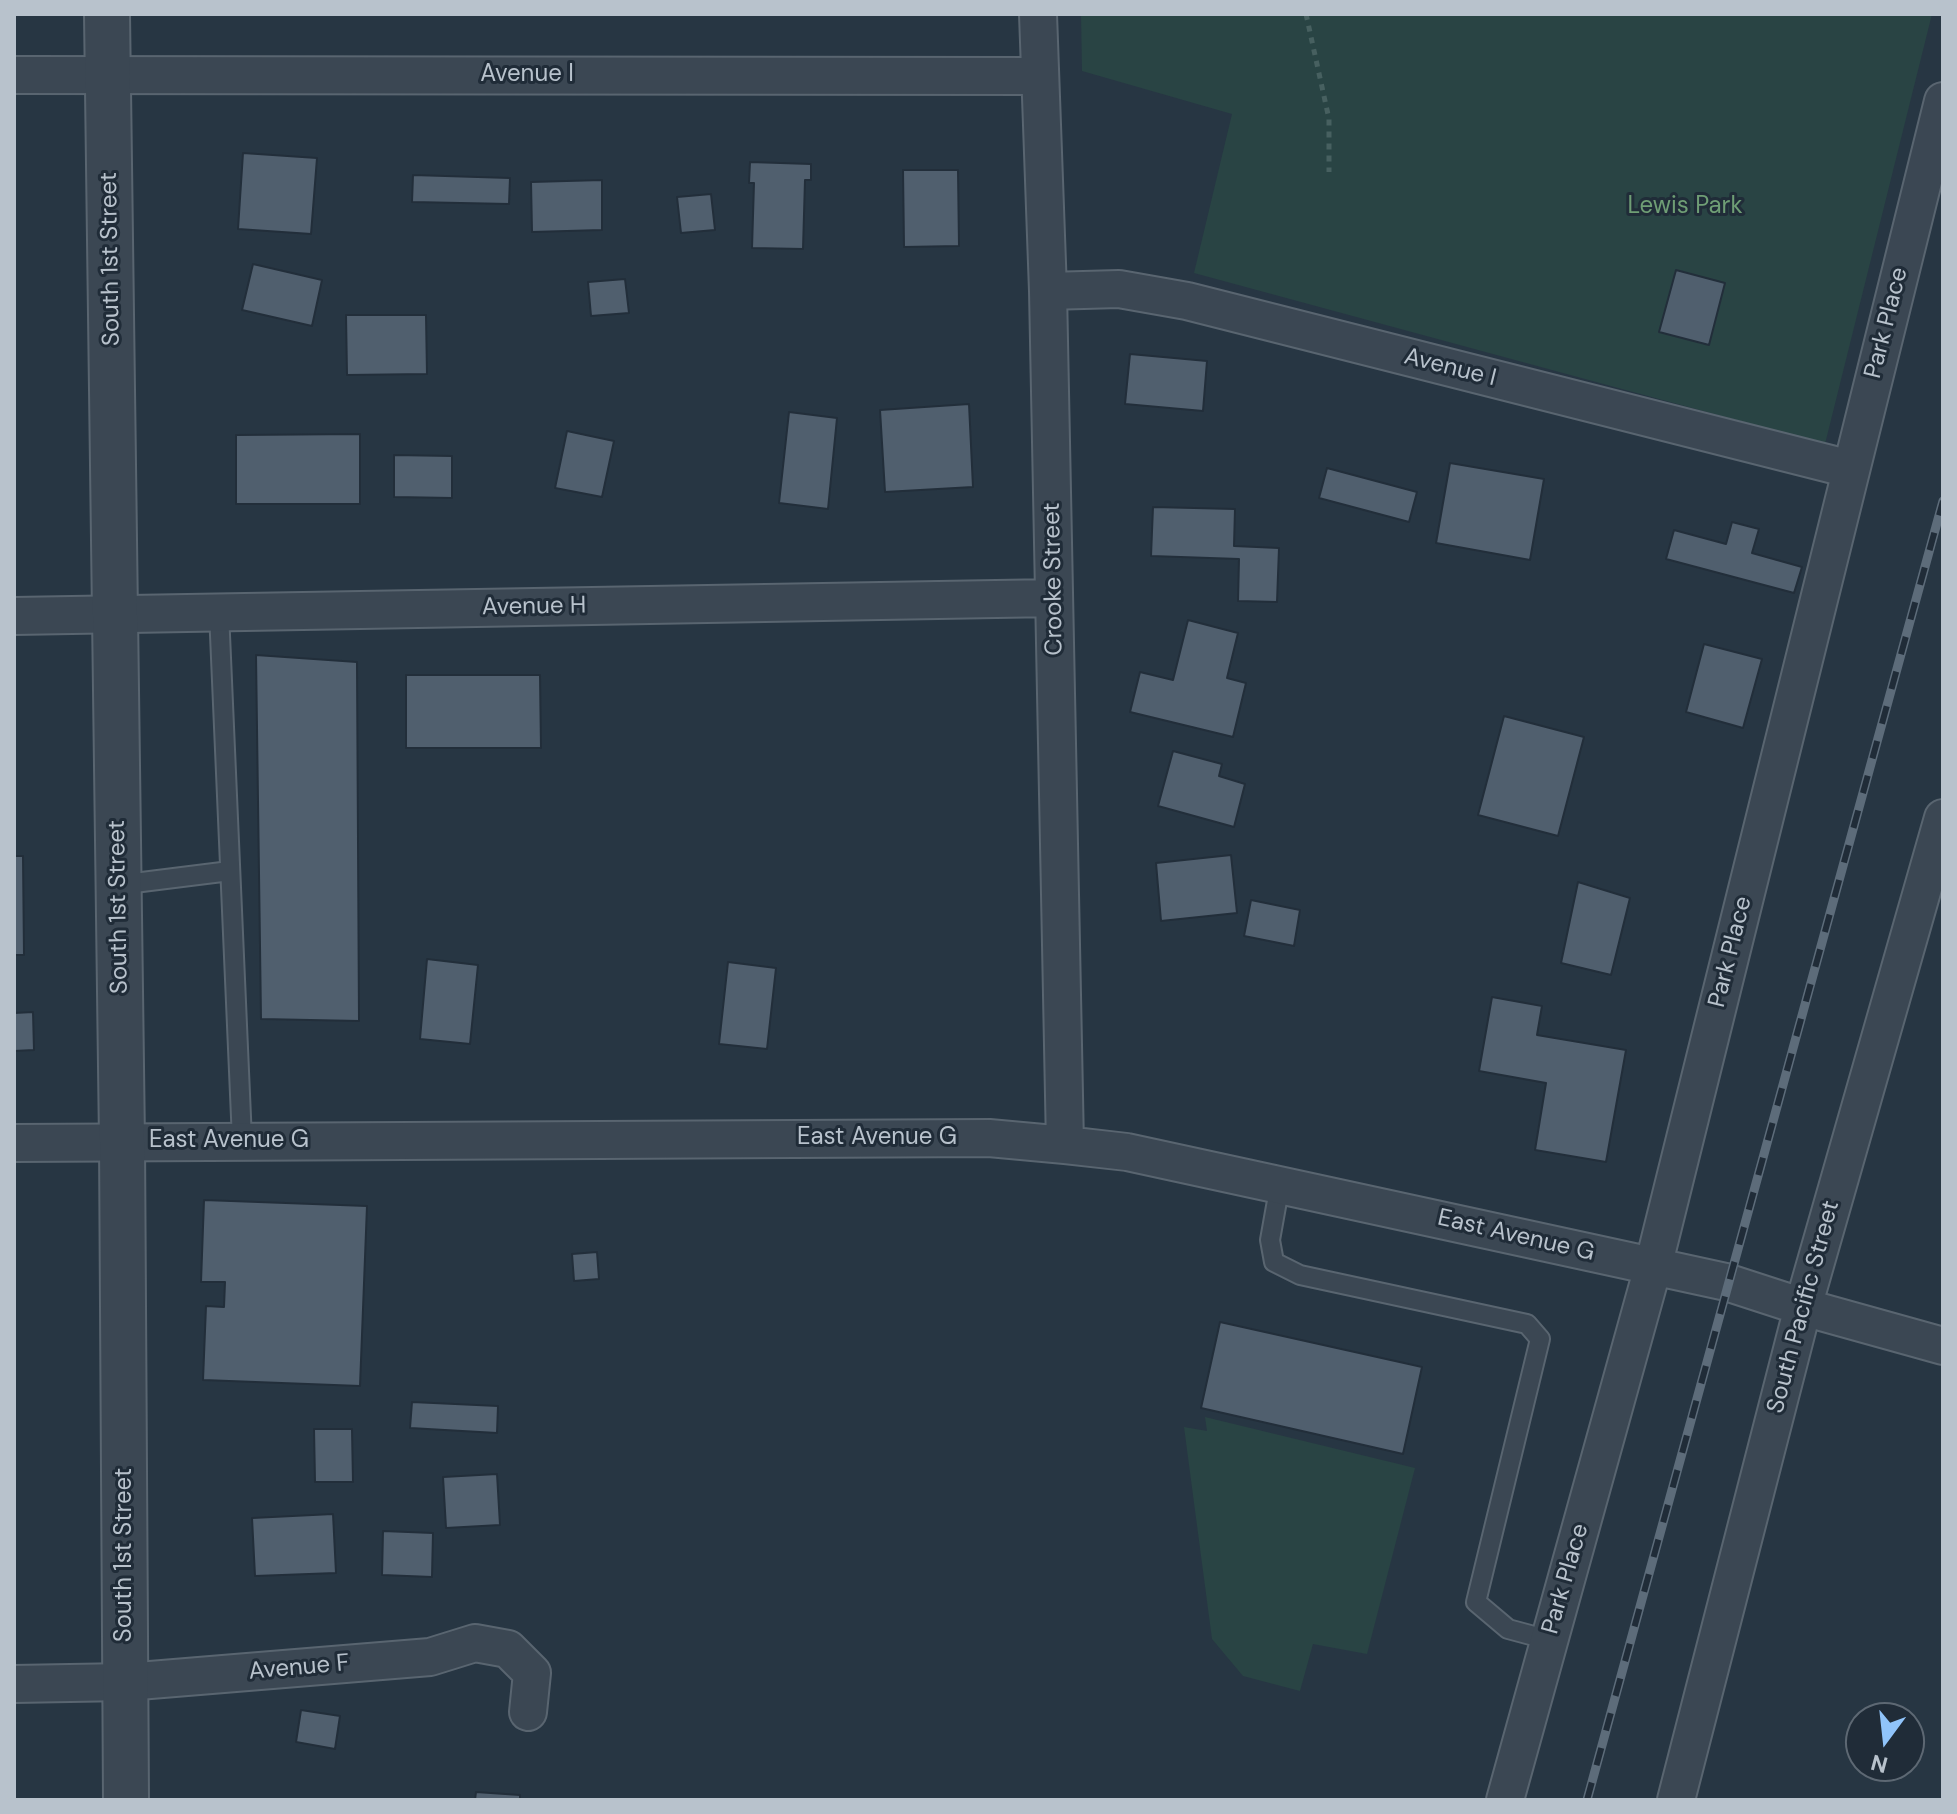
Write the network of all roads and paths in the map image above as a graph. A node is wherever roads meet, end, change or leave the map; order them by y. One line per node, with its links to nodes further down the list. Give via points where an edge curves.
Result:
1 (107, 14): 5 (street, South 1st Street)
2 (1038, 14): 6 (street, Crooke Street)
3 (1306, 14): 8 (path, via 1329,119)
4 (14, 75): 5 (street, Avenue I)
5 (109, 75): 6 (street, Avenue I); 13 (street, South 1st Street)
6 (1040, 76): 9 (street, Crooke Street)
7 (1943, 101): 10 (street, Park Place)
8 (1329, 172)
9 (1048, 291): 10 (street, Avenue I, via 1119,289 1187,301); 11 (street, Crooke Street)
10 (1850, 469): 23 (street, Park Place)
11 (1054, 598): 12 (street, Avenue H); 21 (street, Crooke Street)
12 (219, 612): 13 (street, Avenue H); 16 (lane)
13 (115, 614): 14 (street, Avenue H); 17 (street, South 1st Street)
14 (14, 616)
15 (1943, 818): 24 (street, South Pacific Street)
16 (230, 871): 17 (lane); 18 (lane)
17 (118, 885): 19 (street, South 1st Street)
18 (242, 1140): 19 (street, East Avenue G); 21 (street, East Avenue G, via 989,1138)
19 (122, 1141): 20 (street, East Avenue G); 27 (street, South 1st Street)
20 (14, 1143)
21 (1065, 1145): 22 (street, East Avenue G, via 1127,1152)
22 (1280, 1184): 23 (street, East Avenue G); 26 (lane, via 1270,1240 1274,1262 1300,1275 1527,1324 1540,1339 1476,1602 1508,1629)
23 (1653, 1267): 24 (street, East Avenue G, via 1726,1282); 26 (street, Park Place)
24 (1803, 1307): 25 (street, East Avenue G); 32 (street, South Pacific Street)
25 (1943, 1346)
26 (1549, 1640): 31 (street, Park Place)
27 (126, 1682): 28 (street, Avenue F); 29 (street, Avenue F, via 430,1657 475,1643 508,1649 532,1673); 30 (street, South 1st Street)
28 (14, 1684)
29 (528, 1712)
30 (126, 1800)
31 (1505, 1800)
32 (1676, 1800)

